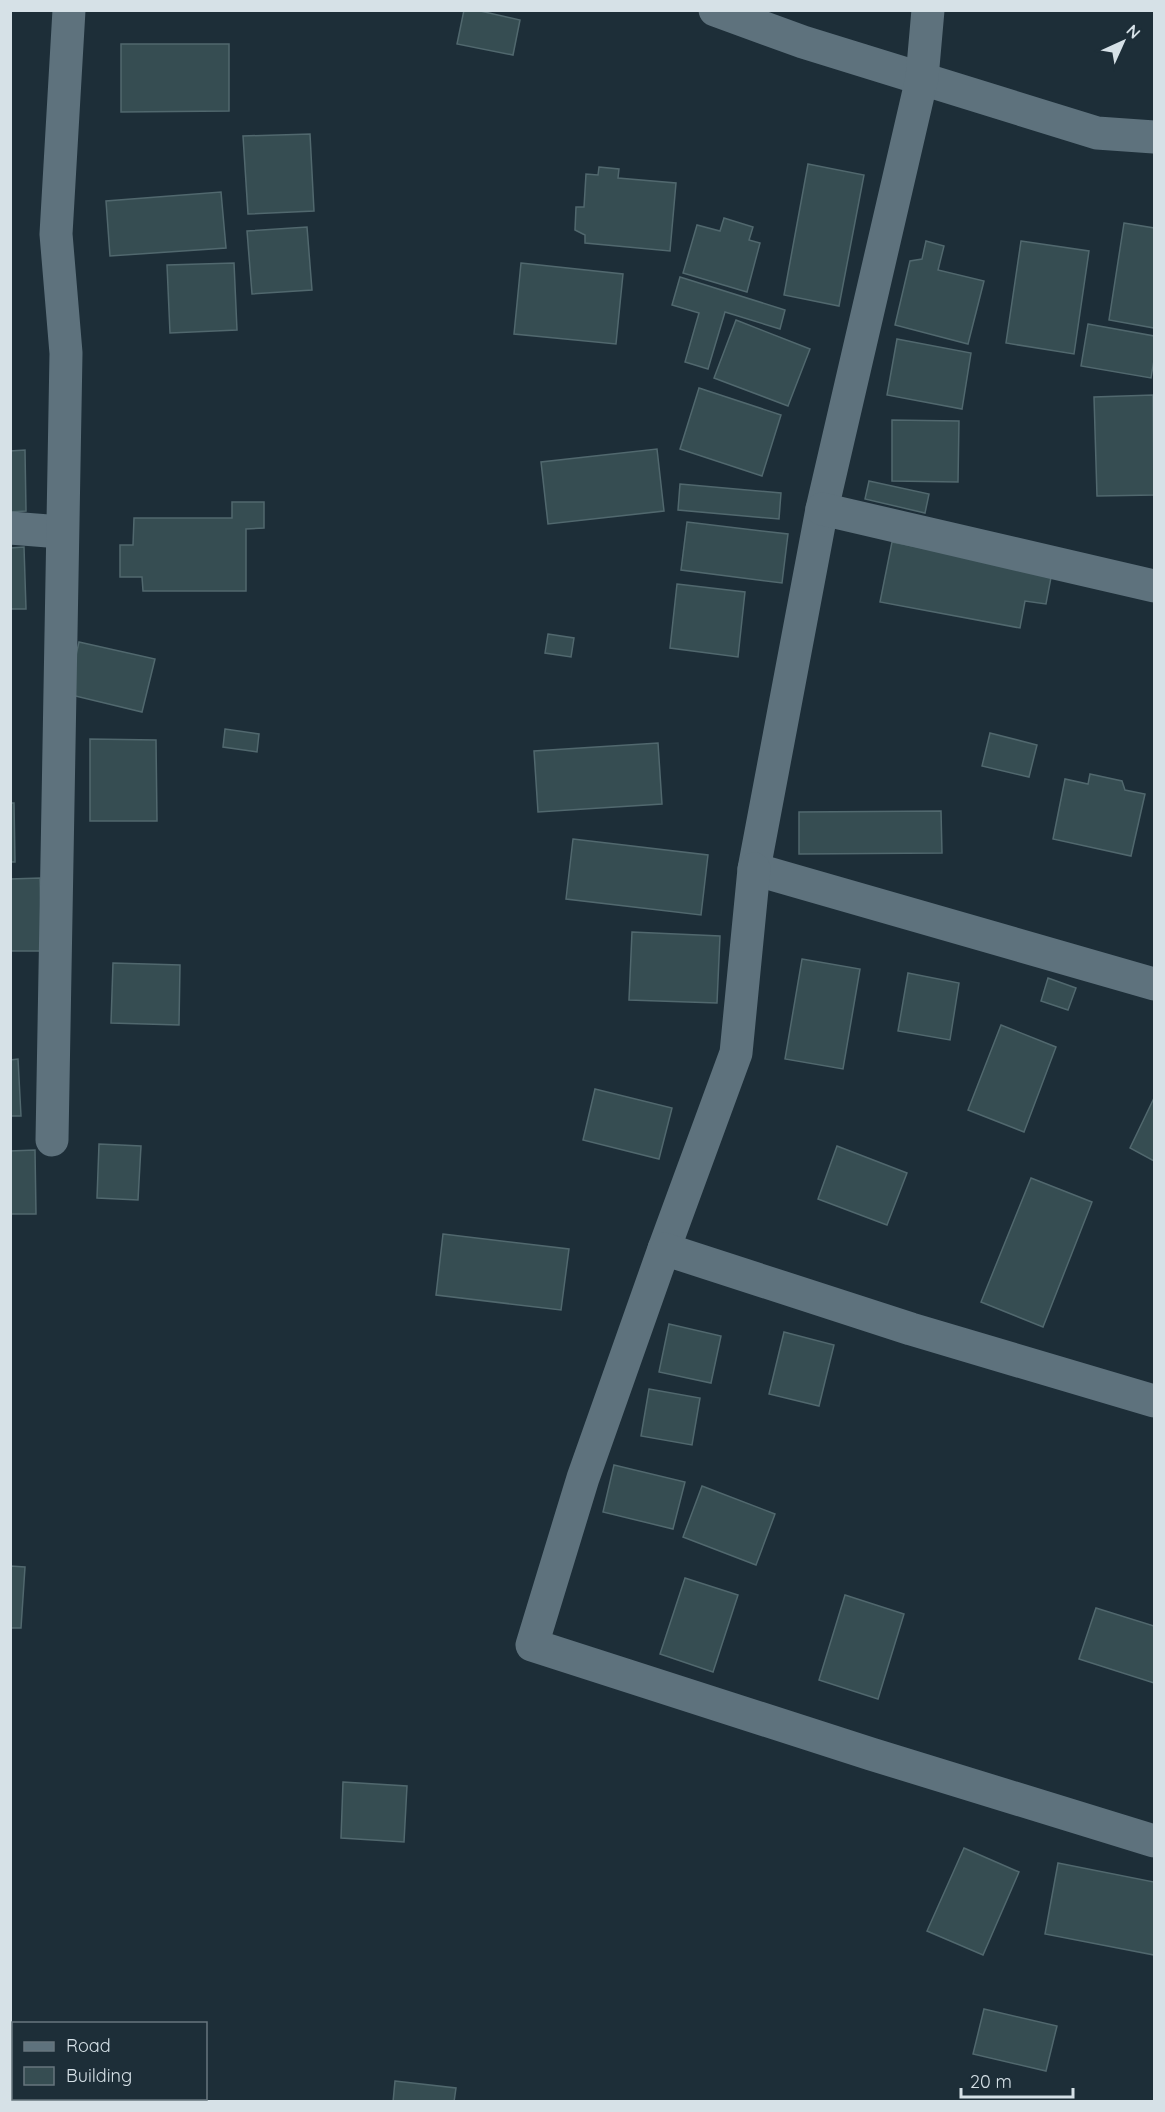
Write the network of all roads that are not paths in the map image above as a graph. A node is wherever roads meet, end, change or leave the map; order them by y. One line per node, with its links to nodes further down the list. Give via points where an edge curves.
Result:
1 (69, 10): 8 (street, via 56,234 66,353)
2 (715, 10): 4 (street)
3 (928, 10): 4 (street)
4 (922, 78): 5 (street, via 1097,133); 6 (street)
5 (1155, 136)
6 (822, 509): 9 (street); 10 (street)
7 (10, 528): 8 (street)
8 (61, 532): 12 (street)
9 (1155, 586)
10 (754, 869): 11 (street); 13 (street, via 736,1053)
11 (1155, 984)
12 (52, 1140)
13 (664, 1249): 14 (street, via 911,1329); 15 (street, via 583,1478 532,1645)
14 (1155, 1401)
15 (1155, 1841)

